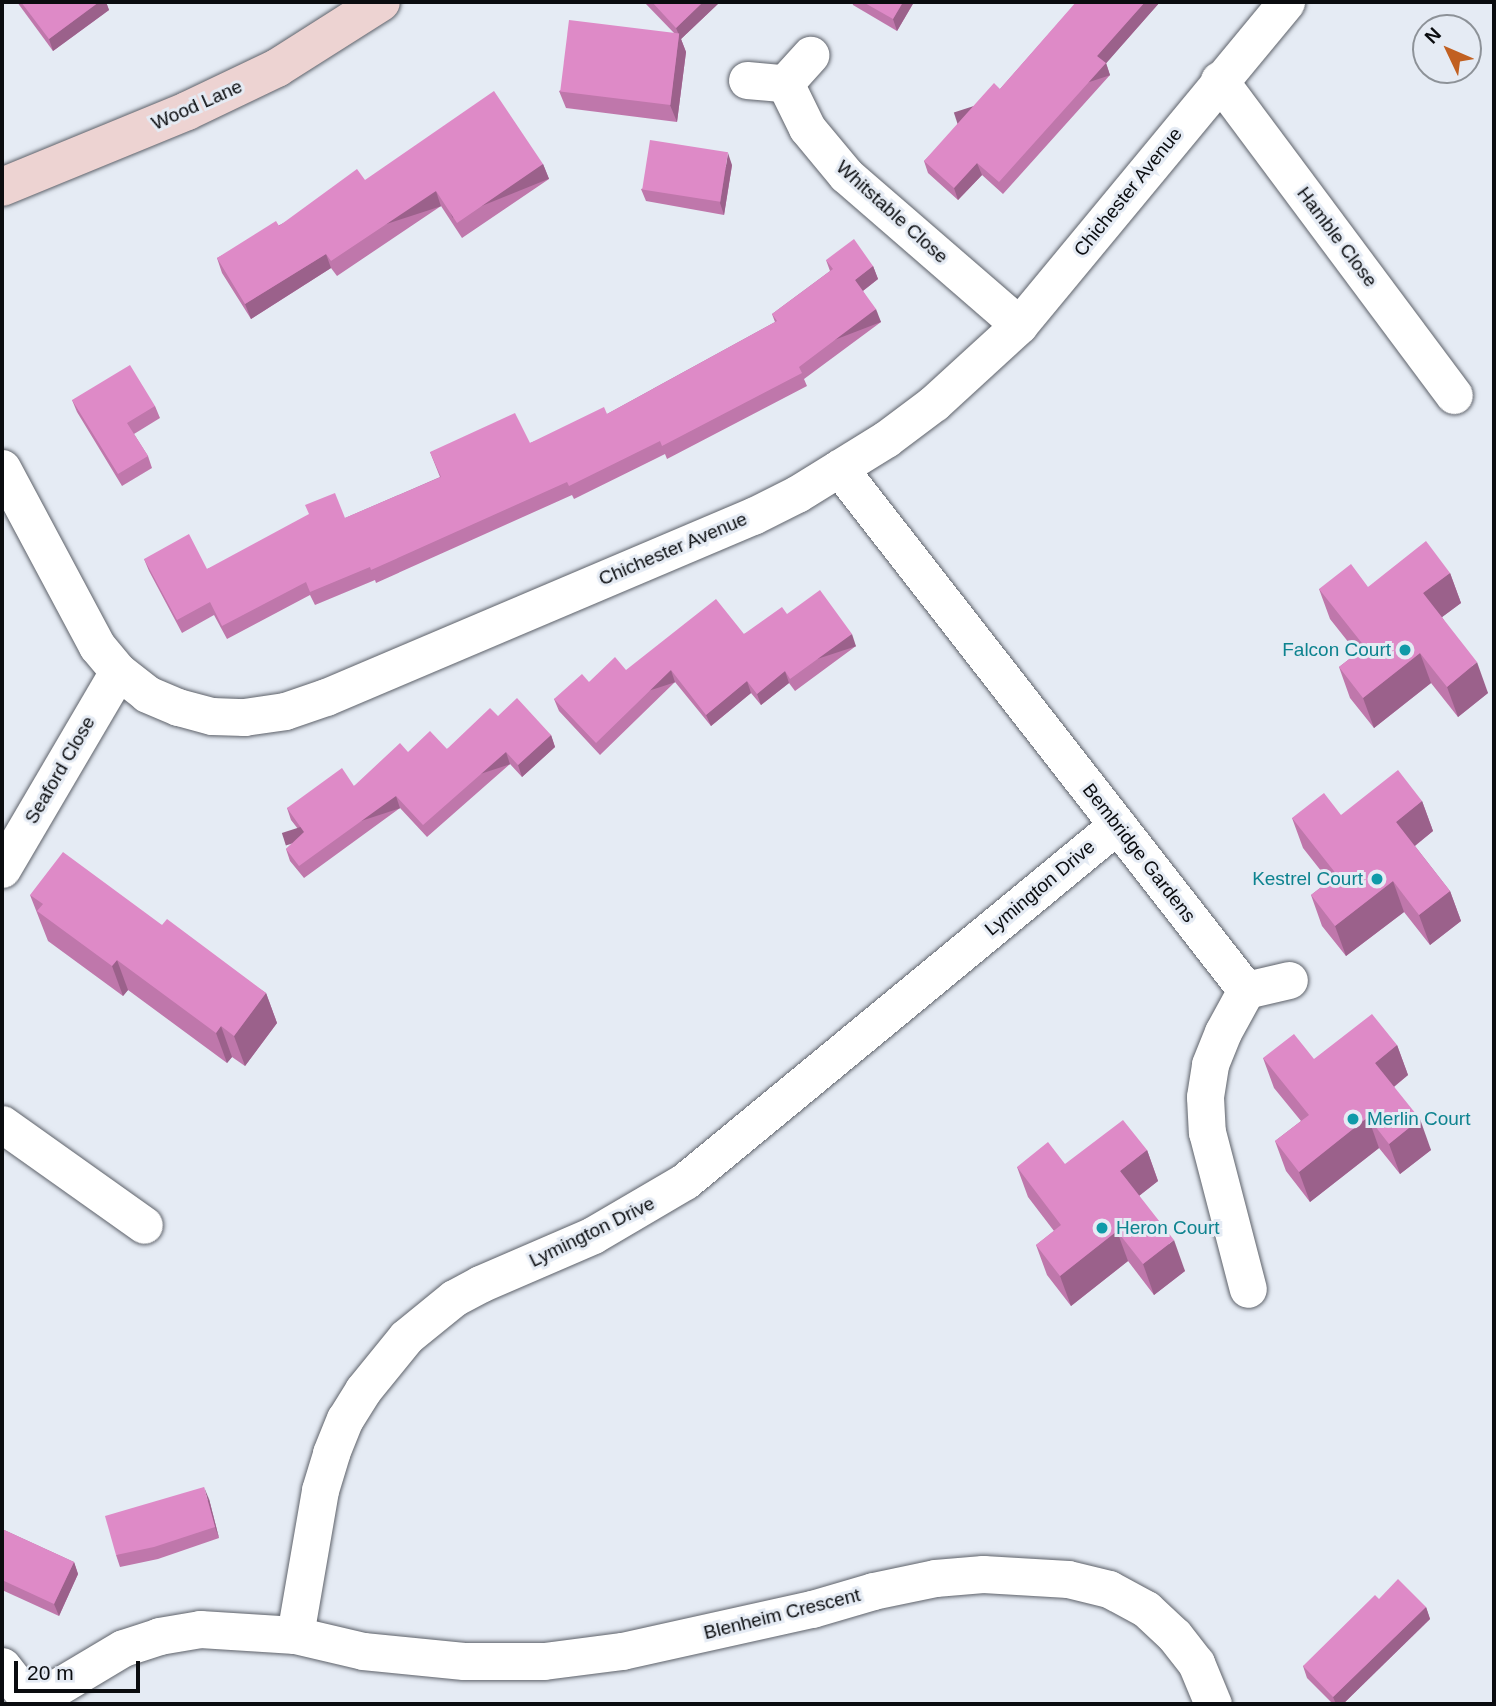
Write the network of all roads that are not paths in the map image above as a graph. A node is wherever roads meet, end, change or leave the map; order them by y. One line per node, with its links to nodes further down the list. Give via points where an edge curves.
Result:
1 (381, 2): 7 (street, Wood Lane, via 277,68 187,111)
2 (1286, 2): 5 (street, Chichester Avenue)
3 (810, 55): 6 (street)
4 (747, 80): 6 (street)
5 (1219, 80): 8 (street, Chichester Avenue); 9 (street, Hamble Close)
6 (785, 83): 8 (street, Whitstable Close, via 807,128 846,174)
7 (2, 187)
8 (1019, 325): 11 (street, Chichester Avenue, via 934,403)
9 (1454, 394)
10 (2, 468): 12 (street, Chichester Avenue, via 81,619)
11 (839, 468): 12 (street, Chichester Avenue, via 753,516 285,711 244,718 212,716 147,694); 13 (street, Bembridge Gardens)
12 (118, 671): 14 (street, Seaford Close)
13 (1117, 825): 16 (street, Bembridge Gardens); 20 (street, Lymington Drive, via 685,1181 593,1235 454,1298 405,1337 363,1390 331,1453 320,1490)
14 (2, 869)
15 (1289, 980): 16 (street)
16 (1247, 990): 19 (street, via 1210,1065 1205,1097 1207,1132)
17 (2, 1124): 18 (street)
18 (144, 1225)
19 (1248, 1289)
20 (295, 1635): 22 (street, Blenheim Crescent, via 200,1629 159,1636 123,1648); 23 (street, Blenheim Crescent, via 363,1651 451,1660 544,1661 622,1651 935,1578 1024,1574 1109,1589 1146,1609 1196,1662)
21 (2, 1666): 22 (street)
22 (30, 1704)
23 (1213, 1704)

